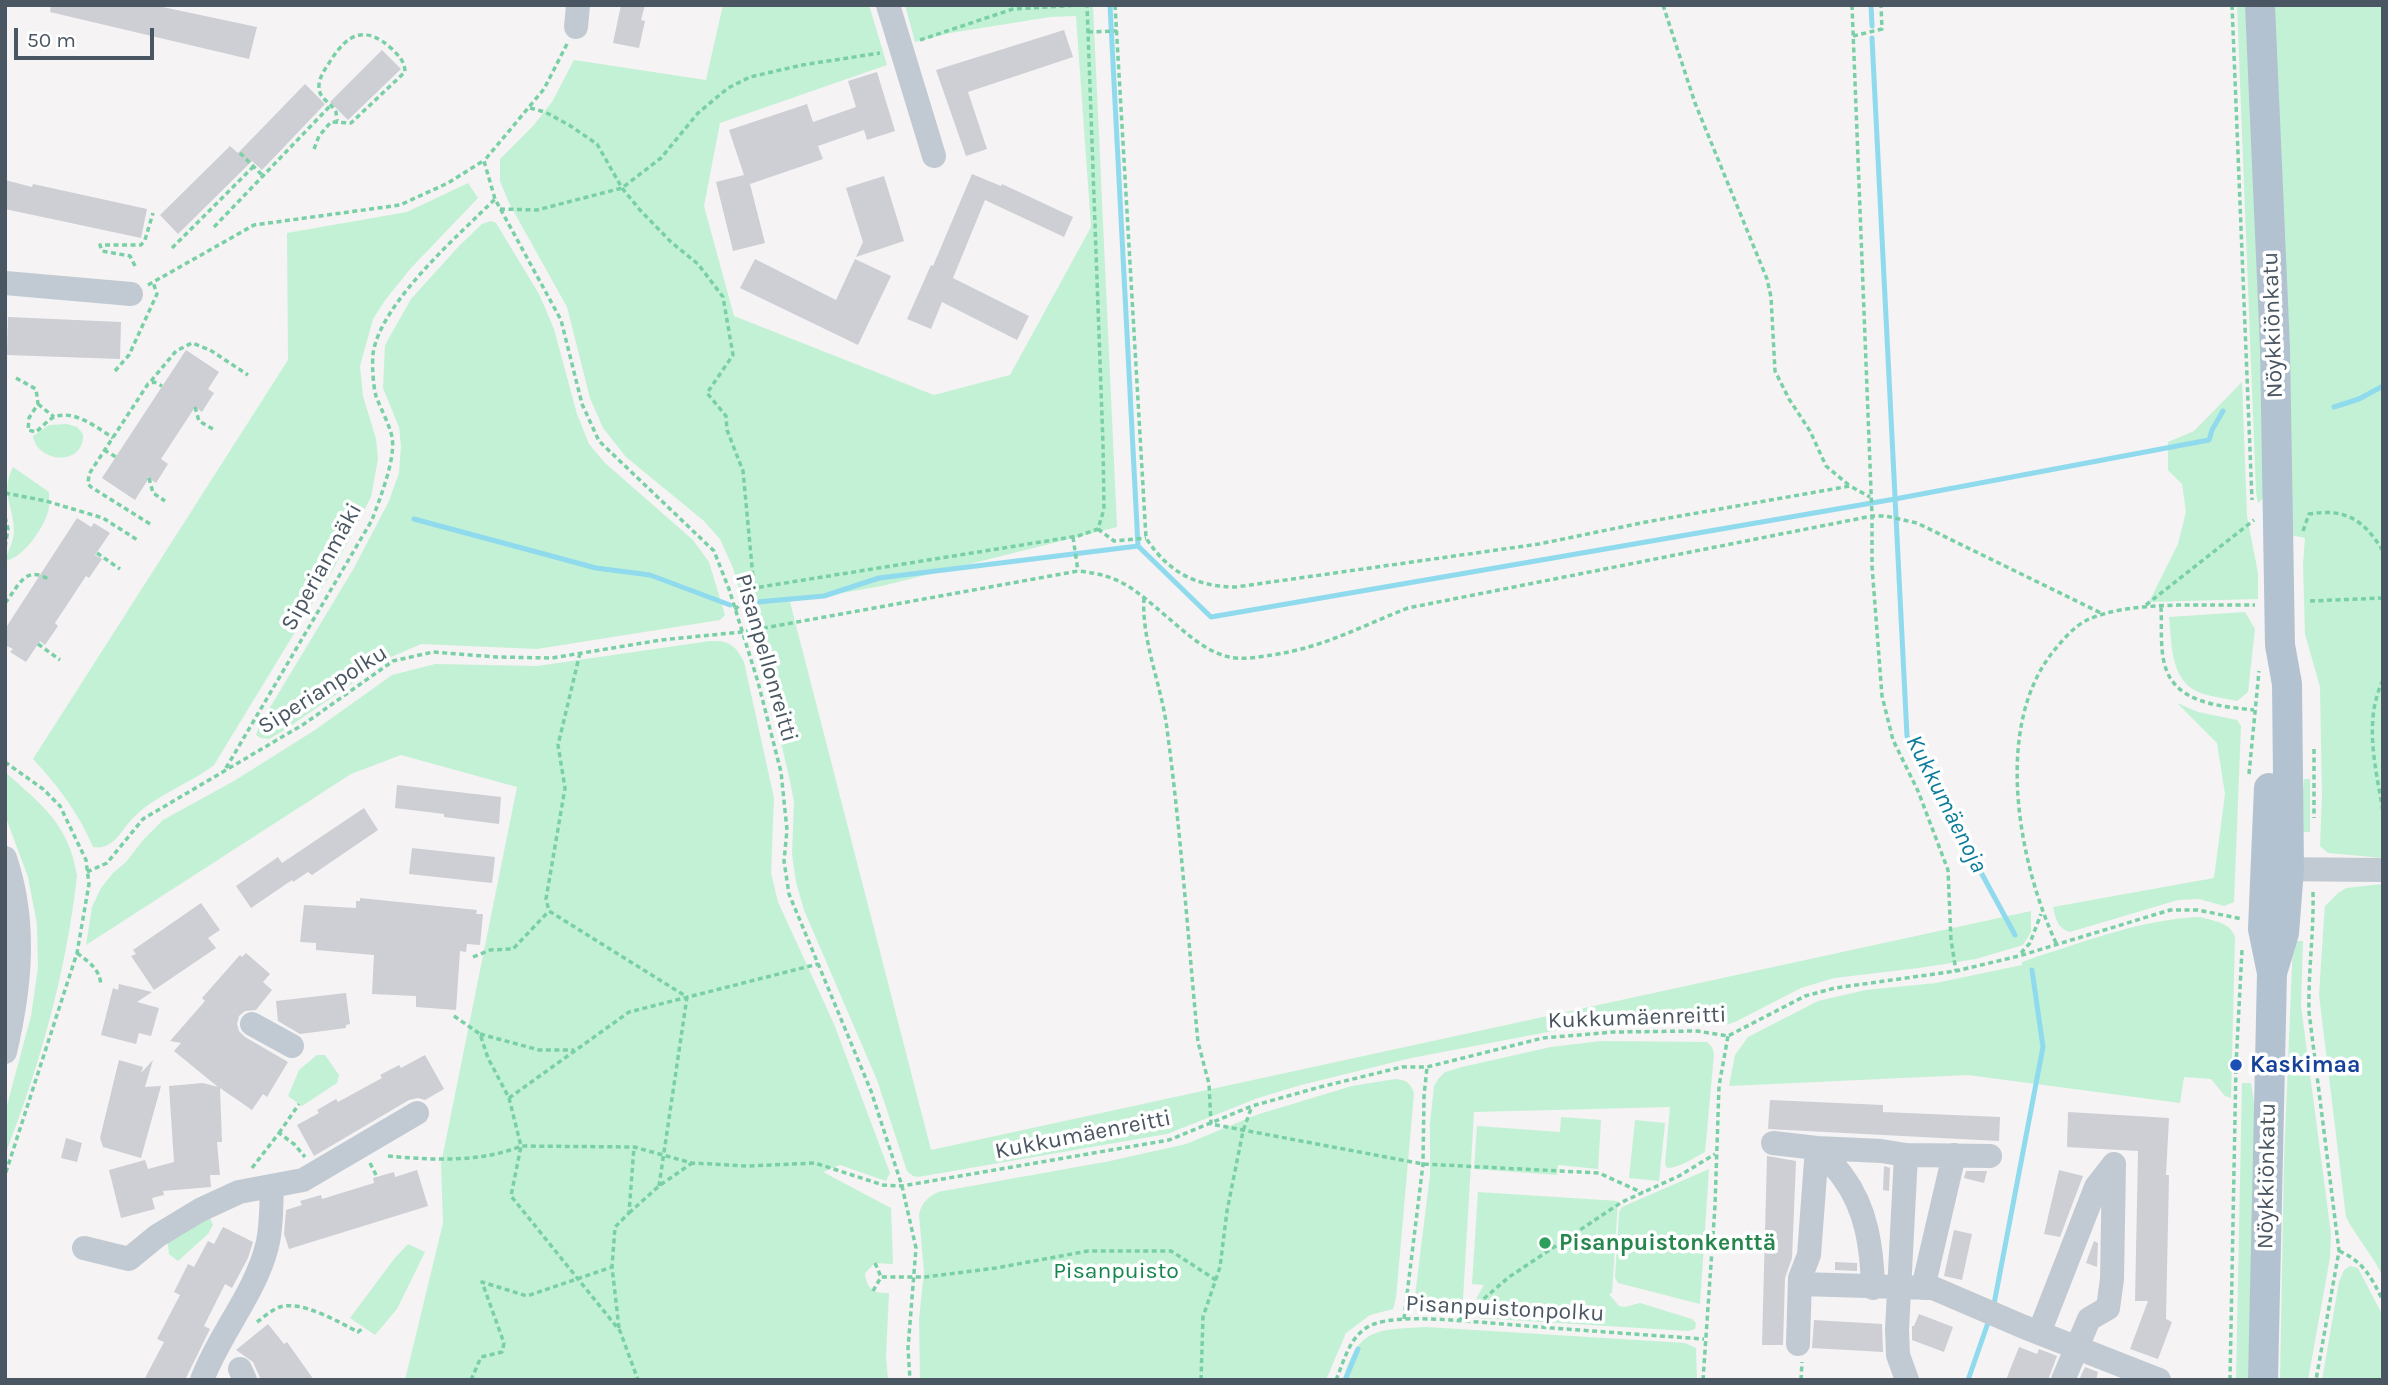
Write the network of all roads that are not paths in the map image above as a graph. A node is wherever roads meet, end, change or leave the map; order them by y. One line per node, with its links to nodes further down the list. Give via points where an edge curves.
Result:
1 (888, 5): 3 (street)
2 (2260, 5): 7 (main road, Nöykkiönkatu, via 2275,348 2280,645 2287,684)
3 (934, 156)
4 (5, 283): 5 (street)
5 (131, 294)
6 (5, 858): 11 (street, via 15,895 20,959)
7 (2289, 869): 8 (street); 30 (main road, Nöykkiönkatu, via 2263,929 2272,973)
8 (2383, 870)
9 (252, 1024): 10 (street)
10 (292, 1046)
11 (5, 1052)
12 (416, 1114): 18 (street, via 303,1180)
13 (1773, 1143): 14 (street)
14 (1817, 1148): 15 (street); 20 (street, via 1809,1255); 21 (street, via 1844,1178 1860,1207 1872,1254)
15 (1906, 1155): 16 (street); 22 (street)
16 (1954, 1155): 17 (street); 22 (street)
17 (1990, 1156)
18 (272, 1185): 19 (street, via 239,1192 200,1210 129,1259); 26 (street, via 268,1245)
19 (84, 1248)
20 (1800, 1284): 21 (street); 24 (street)
21 (1873, 1287): 22 (street)
22 (1912, 1289): 23 (street, via 1933,1288); 27 (street, via 1898,1355)
23 (2039, 1333): 25 (street); 25 (street, via 2096,1187 2115,1164 2108,1308 2089,1319)
24 (1798, 1343)
25 (2076, 1347): 28 (street); 29 (street)
26 (202, 1380)
27 (1907, 1380)
28 (2063, 1380)
29 (2159, 1380)
30 (2263, 1380)

